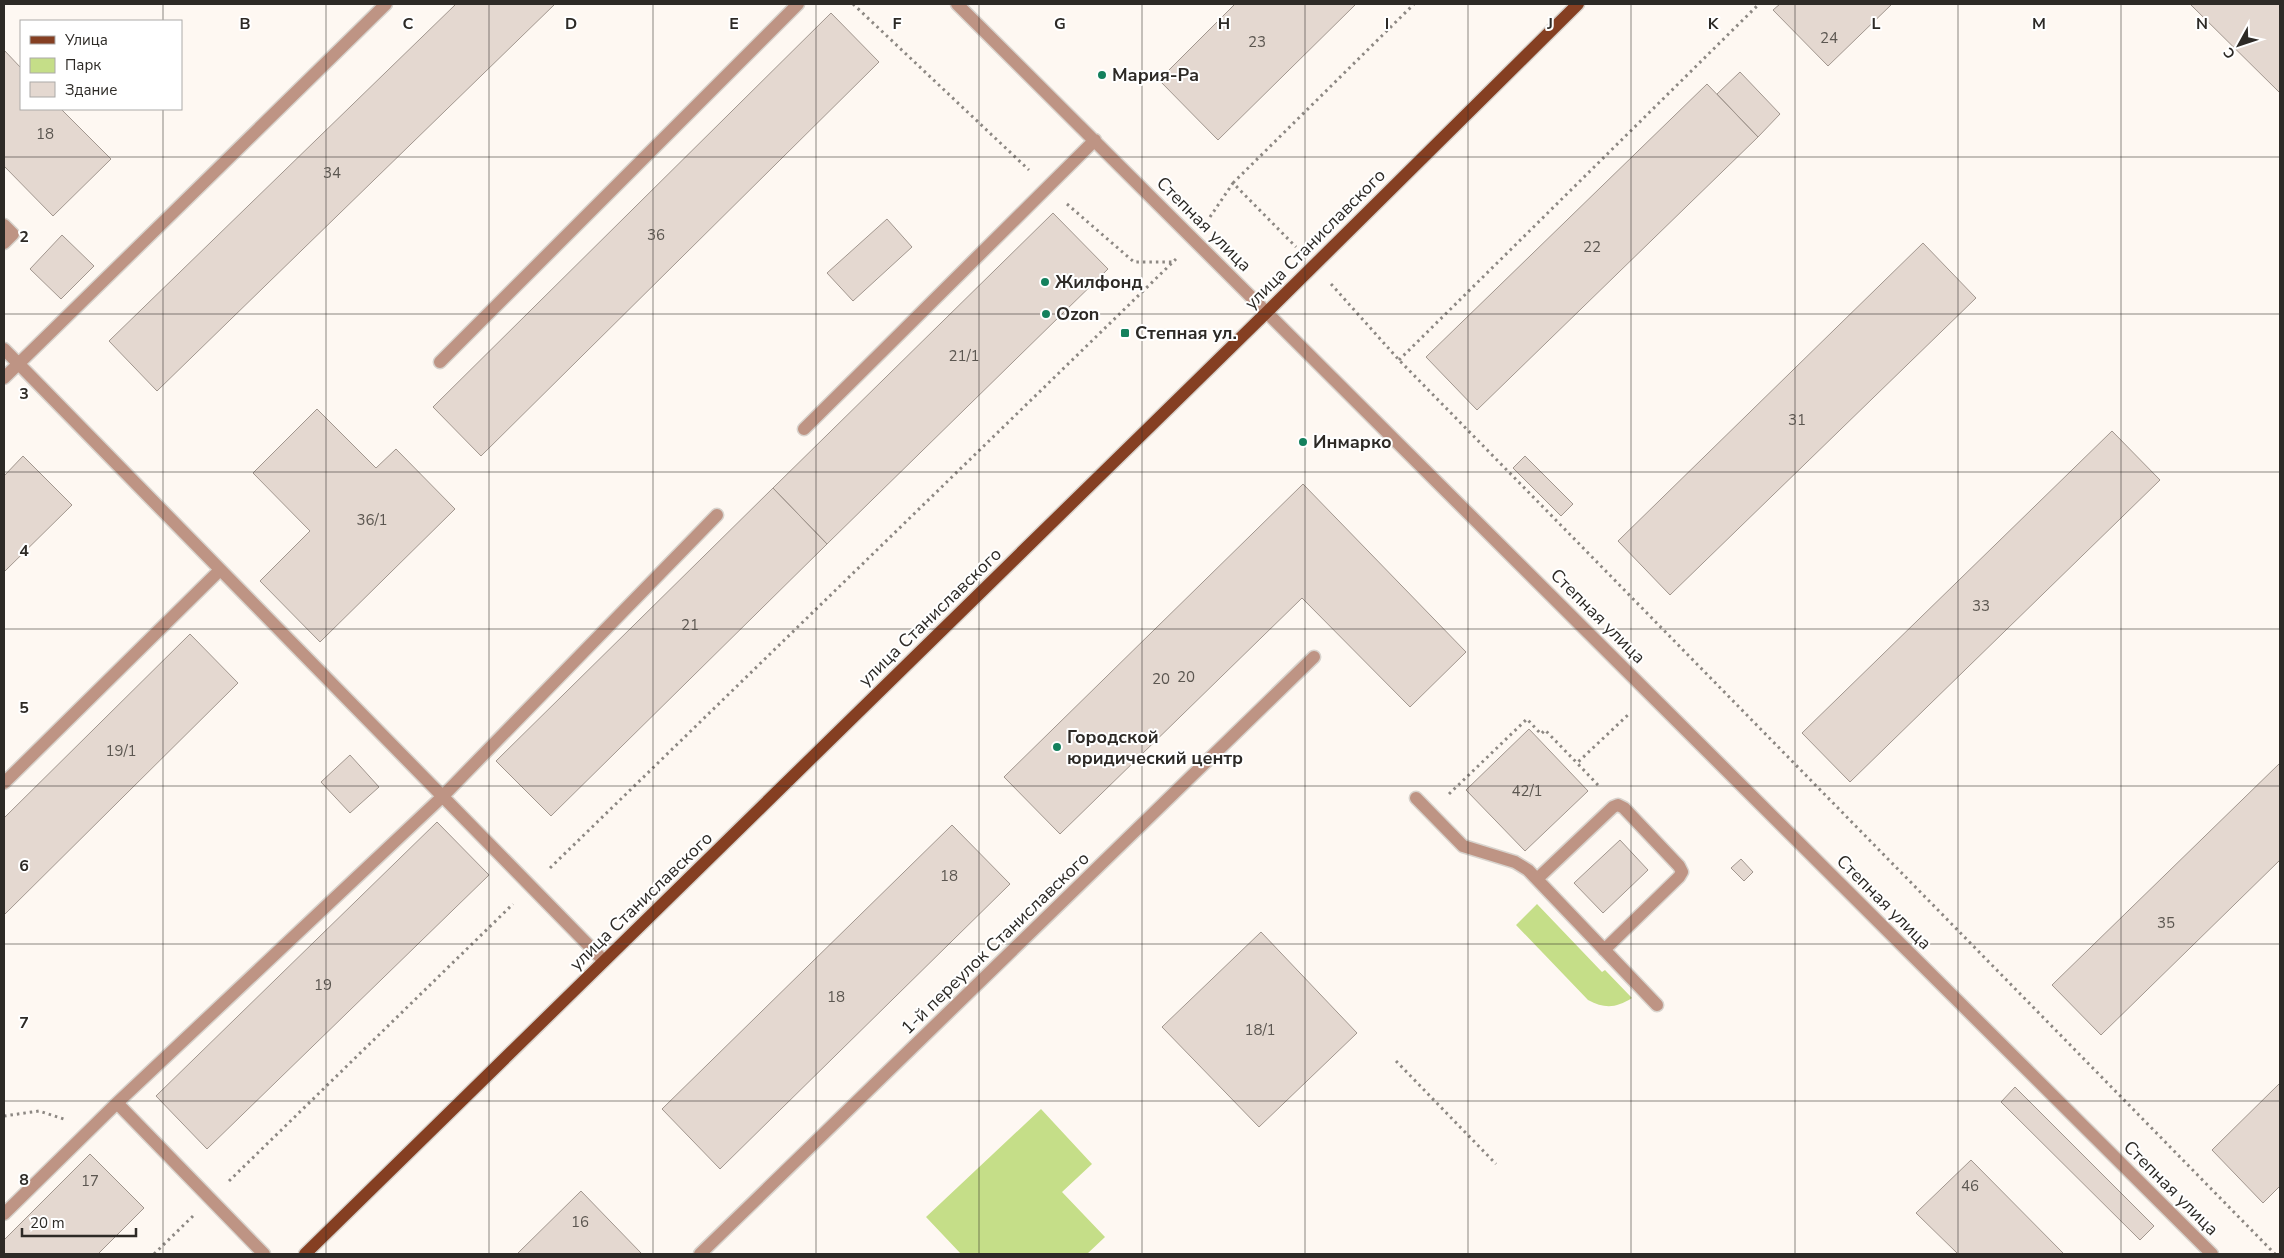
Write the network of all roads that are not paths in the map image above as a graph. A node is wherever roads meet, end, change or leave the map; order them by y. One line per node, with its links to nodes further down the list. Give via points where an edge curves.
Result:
1 (386, 4): 11 (street)
2 (798, 4): 10 (street)
3 (957, 4): 5 (street, Степная улица)
4 (1578, 4): 8 (main road, улица Станиславского)
5 (1095, 140): 8 (street, Степная улица); 13 (street)
6 (4, 225): 7 (street, via 13,234)
7 (4, 244)
8 (1268, 311): 22 (main road, улица Станиславского); 29 (street, Степная улица)
9 (4, 349): 11 (street)
10 (440, 362)
11 (18, 364): 12 (street); 15 (street)
12 (4, 378)
13 (804, 429)
14 (717, 515): 18 (street)
15 (220, 570): 17 (street); 18 (street)
16 (1314, 658): 28 (street, 1-й переулок Станиславского)
17 (4, 783)
18 (442, 796): 22 (street); 24 (street)
19 (1416, 798): 20 (street, via 1463,846 1516,862)
20 (1537, 879): 21 (street); 21 (street, via 1617,806 1624,808 1679,866 1682,872 1679,878)
21 (1604, 950): 23 (street)
22 (604, 961): 27 (main road, улица Станиславского)
23 (1657, 1006)
24 (117, 1103): 25 (street); 26 (street)
25 (4, 1214)
26 (264, 1254)
27 (305, 1254)
28 (700, 1254)
29 (2212, 1254)

